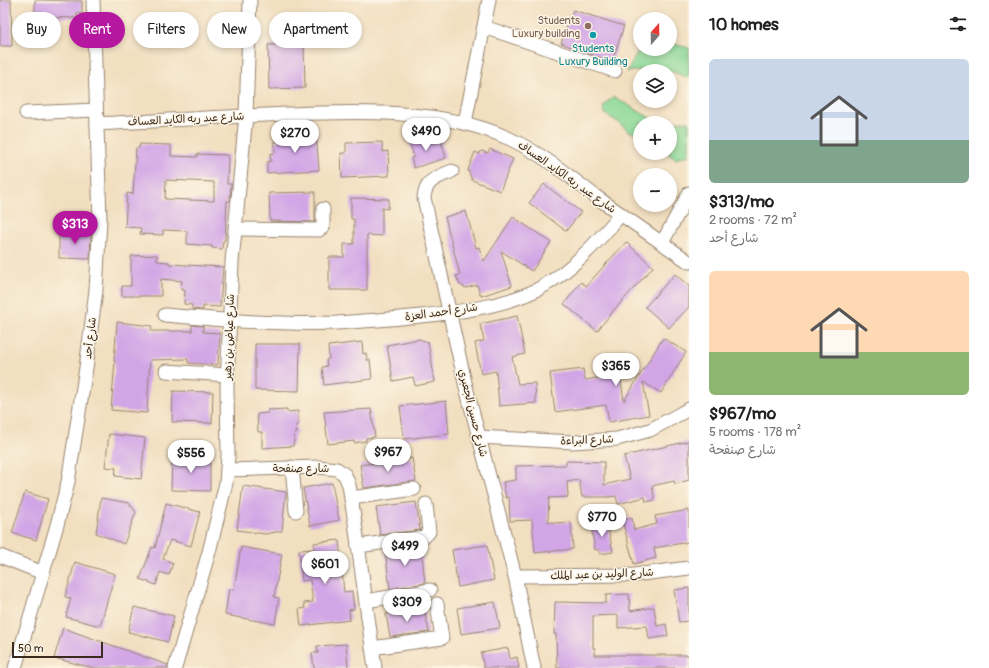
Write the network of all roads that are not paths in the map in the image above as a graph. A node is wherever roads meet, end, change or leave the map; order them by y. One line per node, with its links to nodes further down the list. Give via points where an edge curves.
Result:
1 (93, 0): 6 (street, شارع أحد)
2 (250, 0): 8 (street, شارع عياض بن زهير)
3 (489, 0): 4 (street)
4 (484, 27): 5 (street); 9 (street)
5 (615, 72)
6 (96, 110): 7 (street); 10 (street, شارع أحد)
7 (26, 113)
8 (246, 115): 9 (street, شارع عبد ربه الكايد العساف, via 374,113); 10 (street, شارع عبد ربه الكايد العساف); 15 (street, شارع عياض بن زهير)
9 (465, 123): 14 (street, شارع عبد ربه الكايد العساف, via 488,129 530,149)
10 (97, 124): 34 (street, شارع أحد, via 100,220 95,298 68,482)
11 (452, 171): 18 (street, شارع حسين الجعبري, via 429,183 424,198)
12 (689, 193): 16 (street)
13 (323, 209): 15 (street, via 323,227 319,230)
14 (621, 214): 16 (street, شارع عبد ربه الكايد العساف); 18 (street, شارع أحمد العزة, via 592,246 548,283 525,295)
15 (235, 229): 20 (street, شارع عياض بن زهير)
16 (662, 243): 17 (street, شارع عبد ربه الكايد العساف)
17 (689, 262)
18 (449, 313): 20 (street, شارع أحمد العزة, via 336,323); 24 (street, شارع حسين الجعبري)
19 (165, 315): 20 (street, شارع أحمد العزة)
20 (230, 321): 22 (street, شارع عياض بن زهير)
21 (166, 372): 22 (street)
22 (228, 375): 26 (street, شارع عياض بن زهير)
23 (689, 409): 24 (street, شارع البراءة, via 650,430 618,439 573,442)
24 (479, 437): 35 (street, شارع حسين الجعبري)
25 (292, 468): 26 (street, شارع صنفحة); 28 (street, شارع صنفحة, via 318,467 341,471 347,479); 30 (street)
26 (227, 470): 41 (street, شارع عياض بن زهير, via 209,552)
27 (414, 489): 28 (street)
28 (351, 498): 31 (street, شارع صنفحة)
29 (426, 504): 31 (street, via 429,532 424,537)
30 (296, 512)
31 (358, 546): 37 (street, شارع صنفحة)
32 (0, 556): 34 (street)
33 (689, 568): 35 (street, شارع الوليد بن عبد الملك, via 634,575)
34 (43, 573): 40 (street, شارع أحد)
35 (515, 576): 43 (street, شارع حسين الجعبري)
36 (430, 590): 37 (street)
37 (366, 600): 39 (street, شارع صنفحة)
38 (437, 604): 39 (street, via 442,638)
39 (372, 648): 42 (street, شارع صنفحة)
40 (17, 667)
41 (175, 668)
42 (375, 668)
43 (534, 668)

